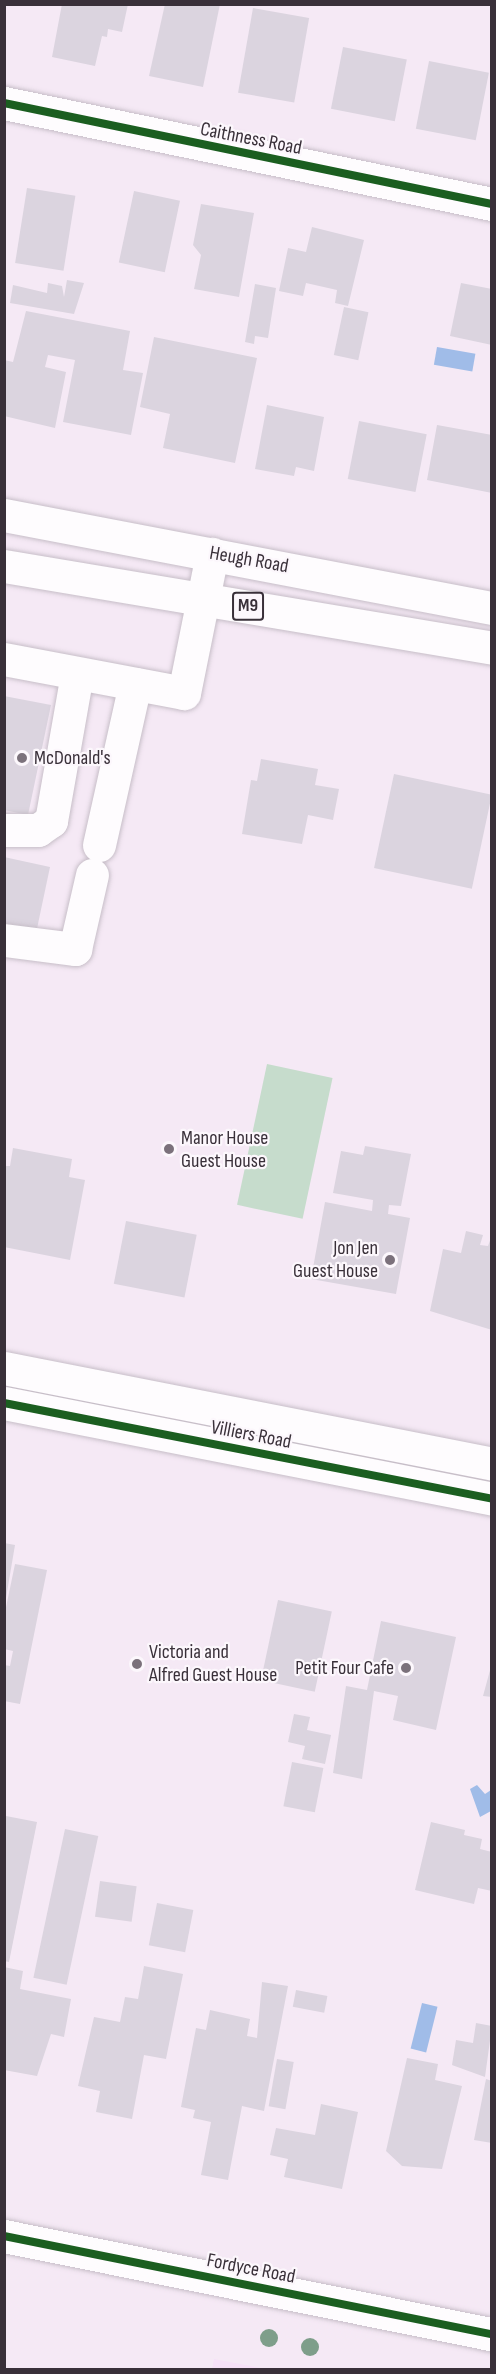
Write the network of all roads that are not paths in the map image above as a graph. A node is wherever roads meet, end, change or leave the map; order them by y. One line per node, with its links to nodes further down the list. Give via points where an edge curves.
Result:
1 (4, 103): 2 (street, Caithness Road)
2 (492, 204)
3 (4, 515): 4 (street, Heugh Road / M9)
4 (212, 554): 6 (street); 7 (street, Heugh Road / M9)
5 (4, 566): 6 (street, M9)
6 (204, 599): 8 (street, M9); 11 (street, via 184,693)
7 (492, 608)
8 (492, 648)
9 (4, 659): 10 (street)
10 (77, 674): 11 (street); 12 (street, via 51,821 38,830)
11 (135, 684): 13 (street, via 75,949)
12 (4, 830)
13 (4, 940)
14 (4, 1368): 16 (street, Villiers Road)
15 (4, 1403): 17 (street, Villiers Road)
16 (492, 1464)
17 (492, 1499)
18 (4, 2236): 19 (street, Fordyce Road)
19 (492, 2334)

